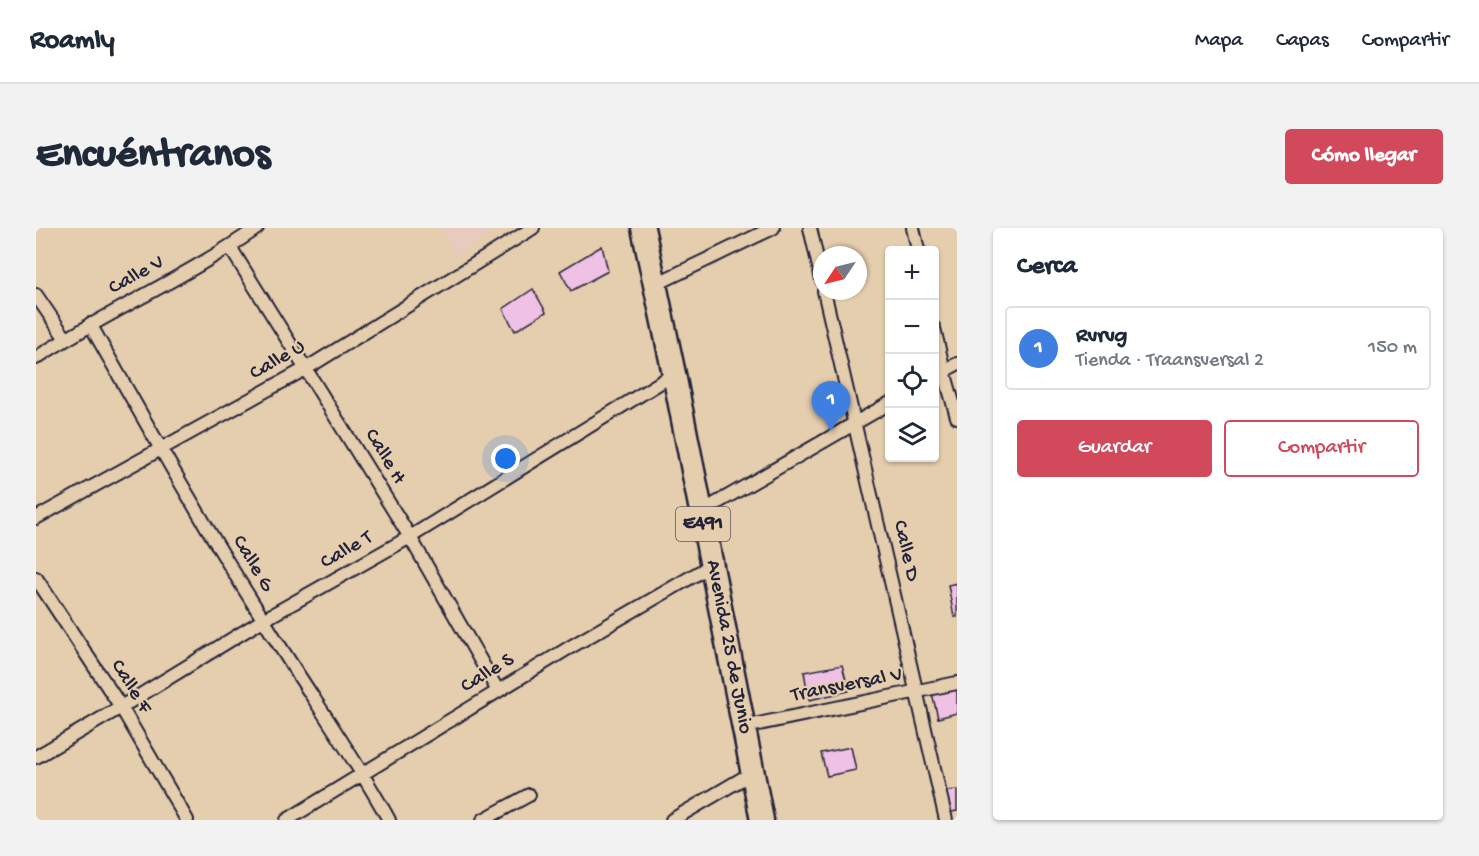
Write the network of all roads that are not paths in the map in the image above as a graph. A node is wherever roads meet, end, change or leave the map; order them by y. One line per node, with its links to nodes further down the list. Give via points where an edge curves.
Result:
1 (256, 228): 9 (street, Calle V)
2 (532, 228): 17 (street, Calle U)
3 (643, 228): 10 (highway, Avenida 25 de Junio / E491)
4 (773, 228): 10 (street)
5 (810, 228): 7 (street)
6 (913, 228): 8 (street)
7 (814, 246)
8 (917, 246)
9 (230, 247): 13 (street, Calle V); 17 (street, Calle H)
10 (654, 285): 18 (highway, Avenida 25 de Junio / E491)
11 (36, 295): 14 (street)
12 (827, 300): 22 (street, Calle D)
13 (90, 324): 14 (street, Calle V); 23 (street, Calle G)
14 (66, 339): 15 (street, Calle V)
15 (36, 358)
16 (957, 364): 19 (street)
17 (307, 368): 23 (street, Calle U); 26 (street, Calle H)
18 (674, 374): 24 (highway, Avenida 25 de Junio / E491); 26 (street, Calle T)
19 (939, 374): 21 (street)
20 (885, 406): 22 (street)
21 (957, 417)
22 (855, 424): 24 (street); 32 (street, Calle D)
23 (161, 449): 25 (street, Calle U); 29 (street, Calle G)
24 (701, 512): 27 (highway, Avenida 25 de Junio / E491)
25 (36, 518)
26 (410, 537): 29 (street, Calle T); 31 (street, Calle H)
27 (712, 565): 31 (street, Calle S); 34 (highway, Avenida 25 de Junio / E491)
28 (36, 578): 33 (street, Calle F)
29 (263, 620): 33 (street, Calle T); 37 (street, Calle G)
30 (957, 683): 32 (street, Transversal V)
31 (498, 692): 37 (street, Calle S)
32 (917, 692): 34 (street, Transversal V); 45 (street, Calle D)
33 (121, 708): 35 (street, Calle T); 39 (street, Calle F)
34 (744, 727): 36 (highway, Avenida 25 de Junio / E491)
35 (36, 757)
36 (752, 772): 43 (street); 44 (highway, Avenida 25 de Junio / E491)
37 (364, 773): 40 (street, Calle S); 41 (street, Calle G)
38 (529, 795): 42 (street)
39 (187, 820)
40 (287, 820)
41 (389, 820)
42 (483, 820)
43 (672, 820)
44 (762, 820)
45 (946, 820)

